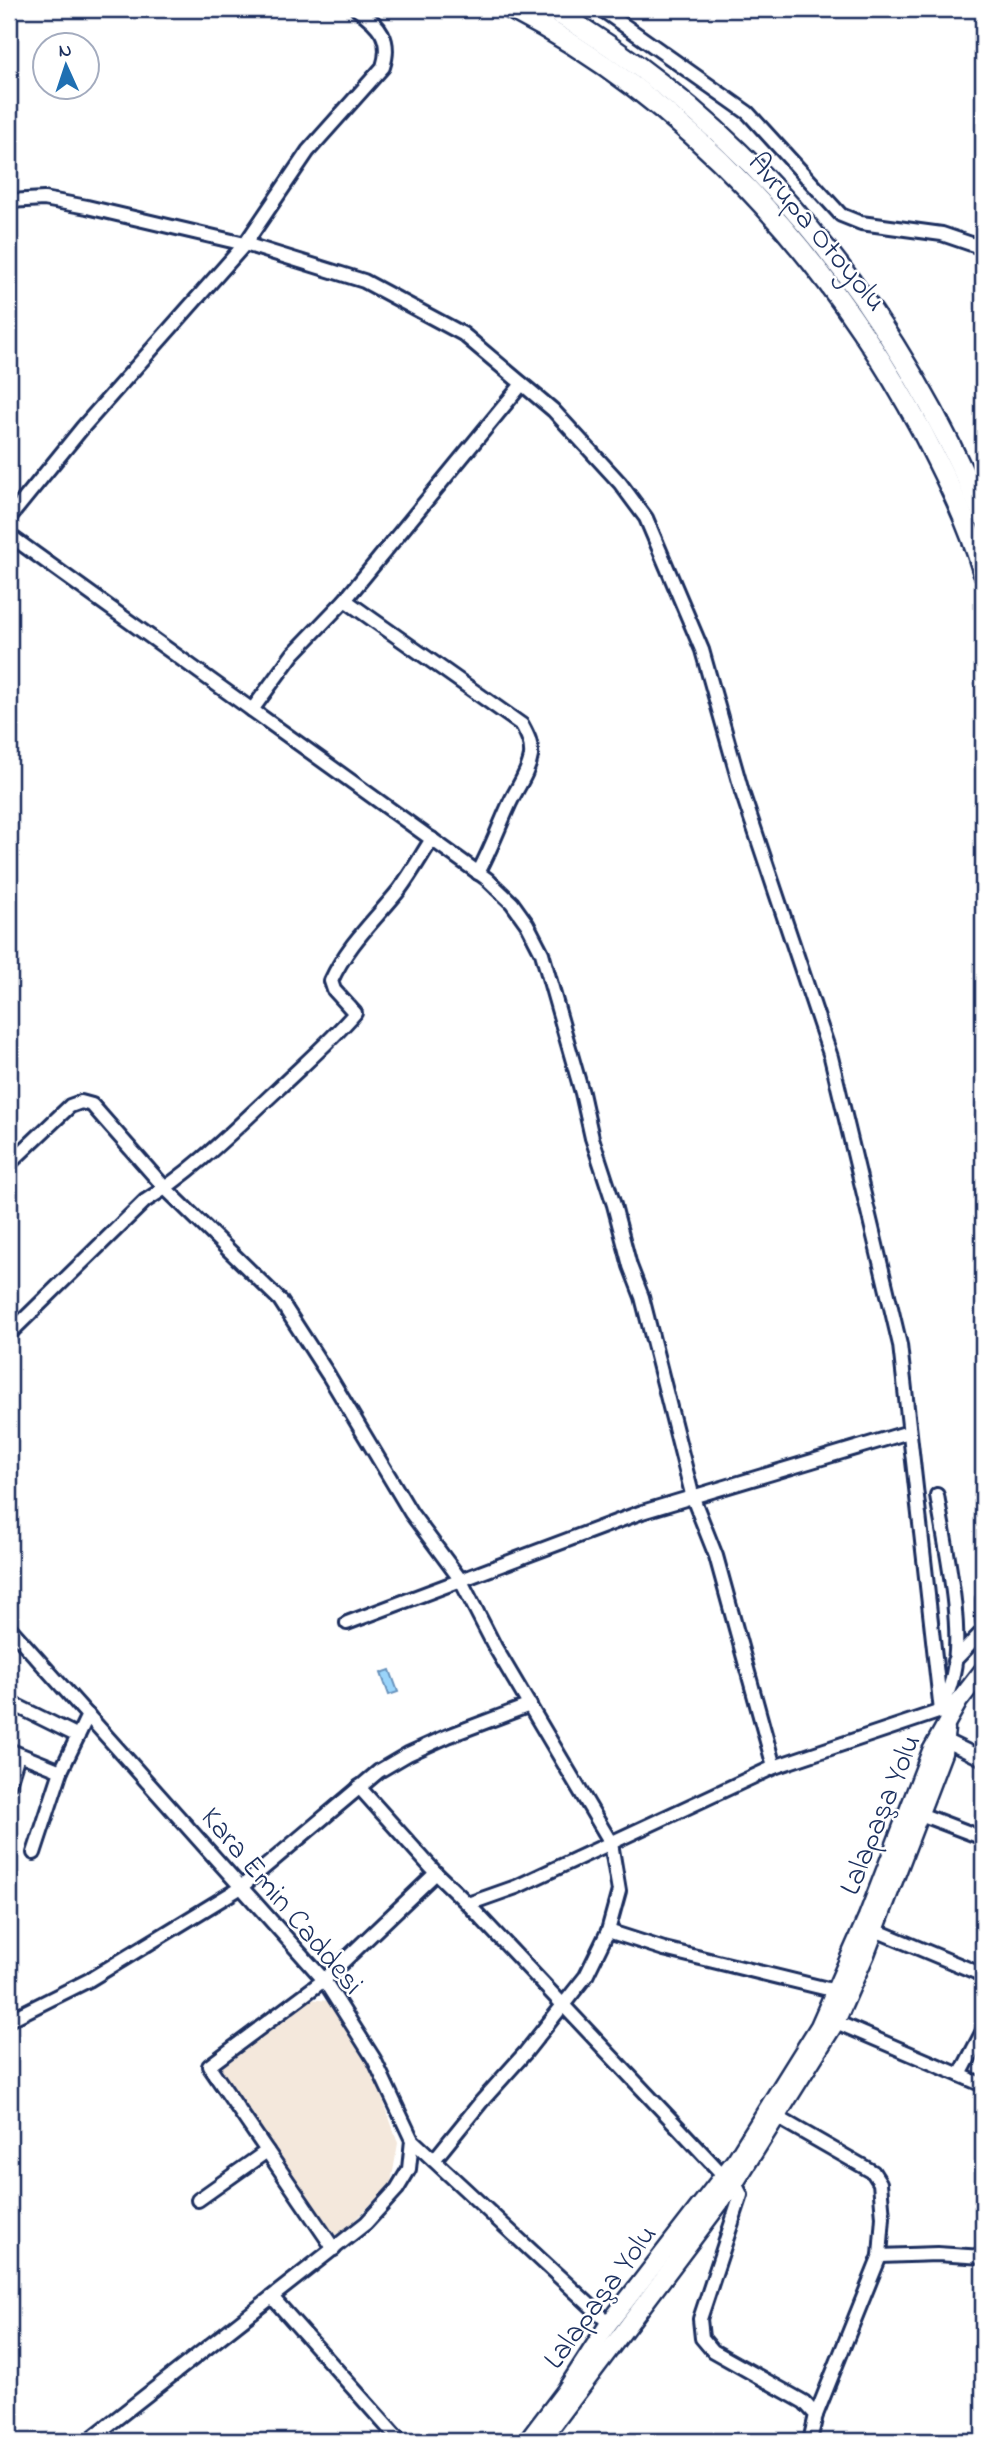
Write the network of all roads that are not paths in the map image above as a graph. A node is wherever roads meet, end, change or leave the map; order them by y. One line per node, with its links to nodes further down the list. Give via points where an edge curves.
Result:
1 (357, 9): 6 (street, via 386,37 383,67 308,151)
2 (511, 9): 12 (highway, Avrupa Otoyolu, via 582,51 660,107 774,215 825,277 881,358 938,463)
3 (551, 9): 9 (highway, Avrupa Otoyolu, via 662,86 743,155 796,211 890,335 962,467)
4 (601, 9): 7 (street, via 748,113 841,215 861,223 942,234)
5 (9, 201): 6 (street, via 44,199)
6 (245, 244): 8 (street, via 364,281 463,334); 10 (street)
7 (983, 248)
8 (522, 384): 13 (street); 20 (street, via 553,410 646,518 702,650 742,792 831,1056 900,1345)
9 (983, 516)
10 (9, 518)
11 (9, 535): 14 (street)
12 (983, 572)
13 (345, 600): 14 (street, via 293,654); 16 (street, via 522,725 530,739 531,757 523,781)
14 (252, 710): 15 (street)
15 (432, 839): 16 (street); 18 (street, via 399,889 340,961 331,981 355,1013 234,1131)
16 (478, 873): 22 (street, via 512,903 542,953 642,1297)
17 (9, 1164): 18 (street, via 70,1106 81,1102 92,1105)
18 (165, 1188): 19 (street, via 145,1200); 23 (street, via 281,1300 411,1513)
19 (9, 1334)
20 (909, 1432): 22 (street); 34 (street)
21 (937, 1495): 29 (street, via 952,1593)
22 (693, 1498): 23 (street, via 642,1512); 38 (street, via 716,1556)
23 (460, 1579): 26 (street); 32 (street)
24 (983, 1599): 25 (street)
25 (983, 1621)
26 (347, 1623)
27 (9, 1627): 33 (street, Kara Emin Caddesi)
28 (983, 1631): 29 (street)
29 (954, 1661): 34 (street)
30 (981, 1675): 34 (main road, via 959,1700)
31 (9, 1702): 35 (street)
32 (530, 1705): 41 (street, via 408,1754); 44 (street)
33 (88, 1715): 35 (street); 47 (street, Kara Emin Caddesi)
34 (946, 1725): 37 (street); 38 (street); 42 (main road, Lalapaşa Yolu); 53 (main road, Lalapaşa Yolu, via 931,1751)
35 (78, 1736): 39 (street)
36 (13, 1753): 39 (street); 40 (street)
37 (983, 1759)
38 (774, 1767): 44 (street)
39 (61, 1771): 45 (street)
40 (9, 1784)
41 (359, 1787): 46 (street); 47 (street)
42 (920, 1814): 43 (street); 49 (main road, Lalapaşa Yolu)
43 (983, 1838)
44 (611, 1843): 48 (street); 50 (street, via 618,1891)
45 (33, 1853)
46 (436, 1873): 48 (street); 52 (street)
47 (240, 1888): 52 (street, Kara Emin Caddesi); 55 (street, via 89,1980)
48 (468, 1904): 54 (street)
49 (875, 1930): 51 (street); 56 (main road, Lalapaşa Yolu)
50 (608, 1931): 53 (street); 54 (street, via 586,1976)
51 (983, 1975)
52 (324, 1980): 61 (street, Kara Emin Caddesi, via 374,2059); 62 (street, via 209,2066)
53 (836, 1991): 64 (main road, Lalapaşa Yolu)
54 (564, 2005): 63 (street); 64 (street)
55 (9, 2021)
56 (836, 2022): 58 (street); 60 (main road, Lalapaşa Yolu)
57 (983, 2031): 58 (street)
58 (960, 2075): 59 (street)
59 (983, 2085)
60 (777, 2118): 64 (main road, Lalapaşa Yolu); 67 (street, via 873,2172 880,2183 883,2217)
61 (412, 2140): 63 (street); 66 (street, via 409,2169 397,2189)
62 (267, 2151): 65 (street); 66 (street)
63 (434, 2160): 70 (street)
64 (729, 2179): 70 (main road, Lalapaşa Yolu); 71 (street, via 741,2195 699,2319 702,2338 713,2351 804,2402); 75 (main road, Lalapaşa Yolu)
65 (198, 2200)
66 (334, 2249): 69 (street)
67 (880, 2256): 68 (street); 71 (street)
68 (983, 2257)
69 (272, 2297): 72 (street); 73 (street)
70 (609, 2323): 74 (main road, Lalapaşa Yolu)
71 (816, 2415): 76 (street)
72 (88, 2441)
73 (400, 2441)
74 (527, 2441)
75 (541, 2441)
76 (810, 2441)

